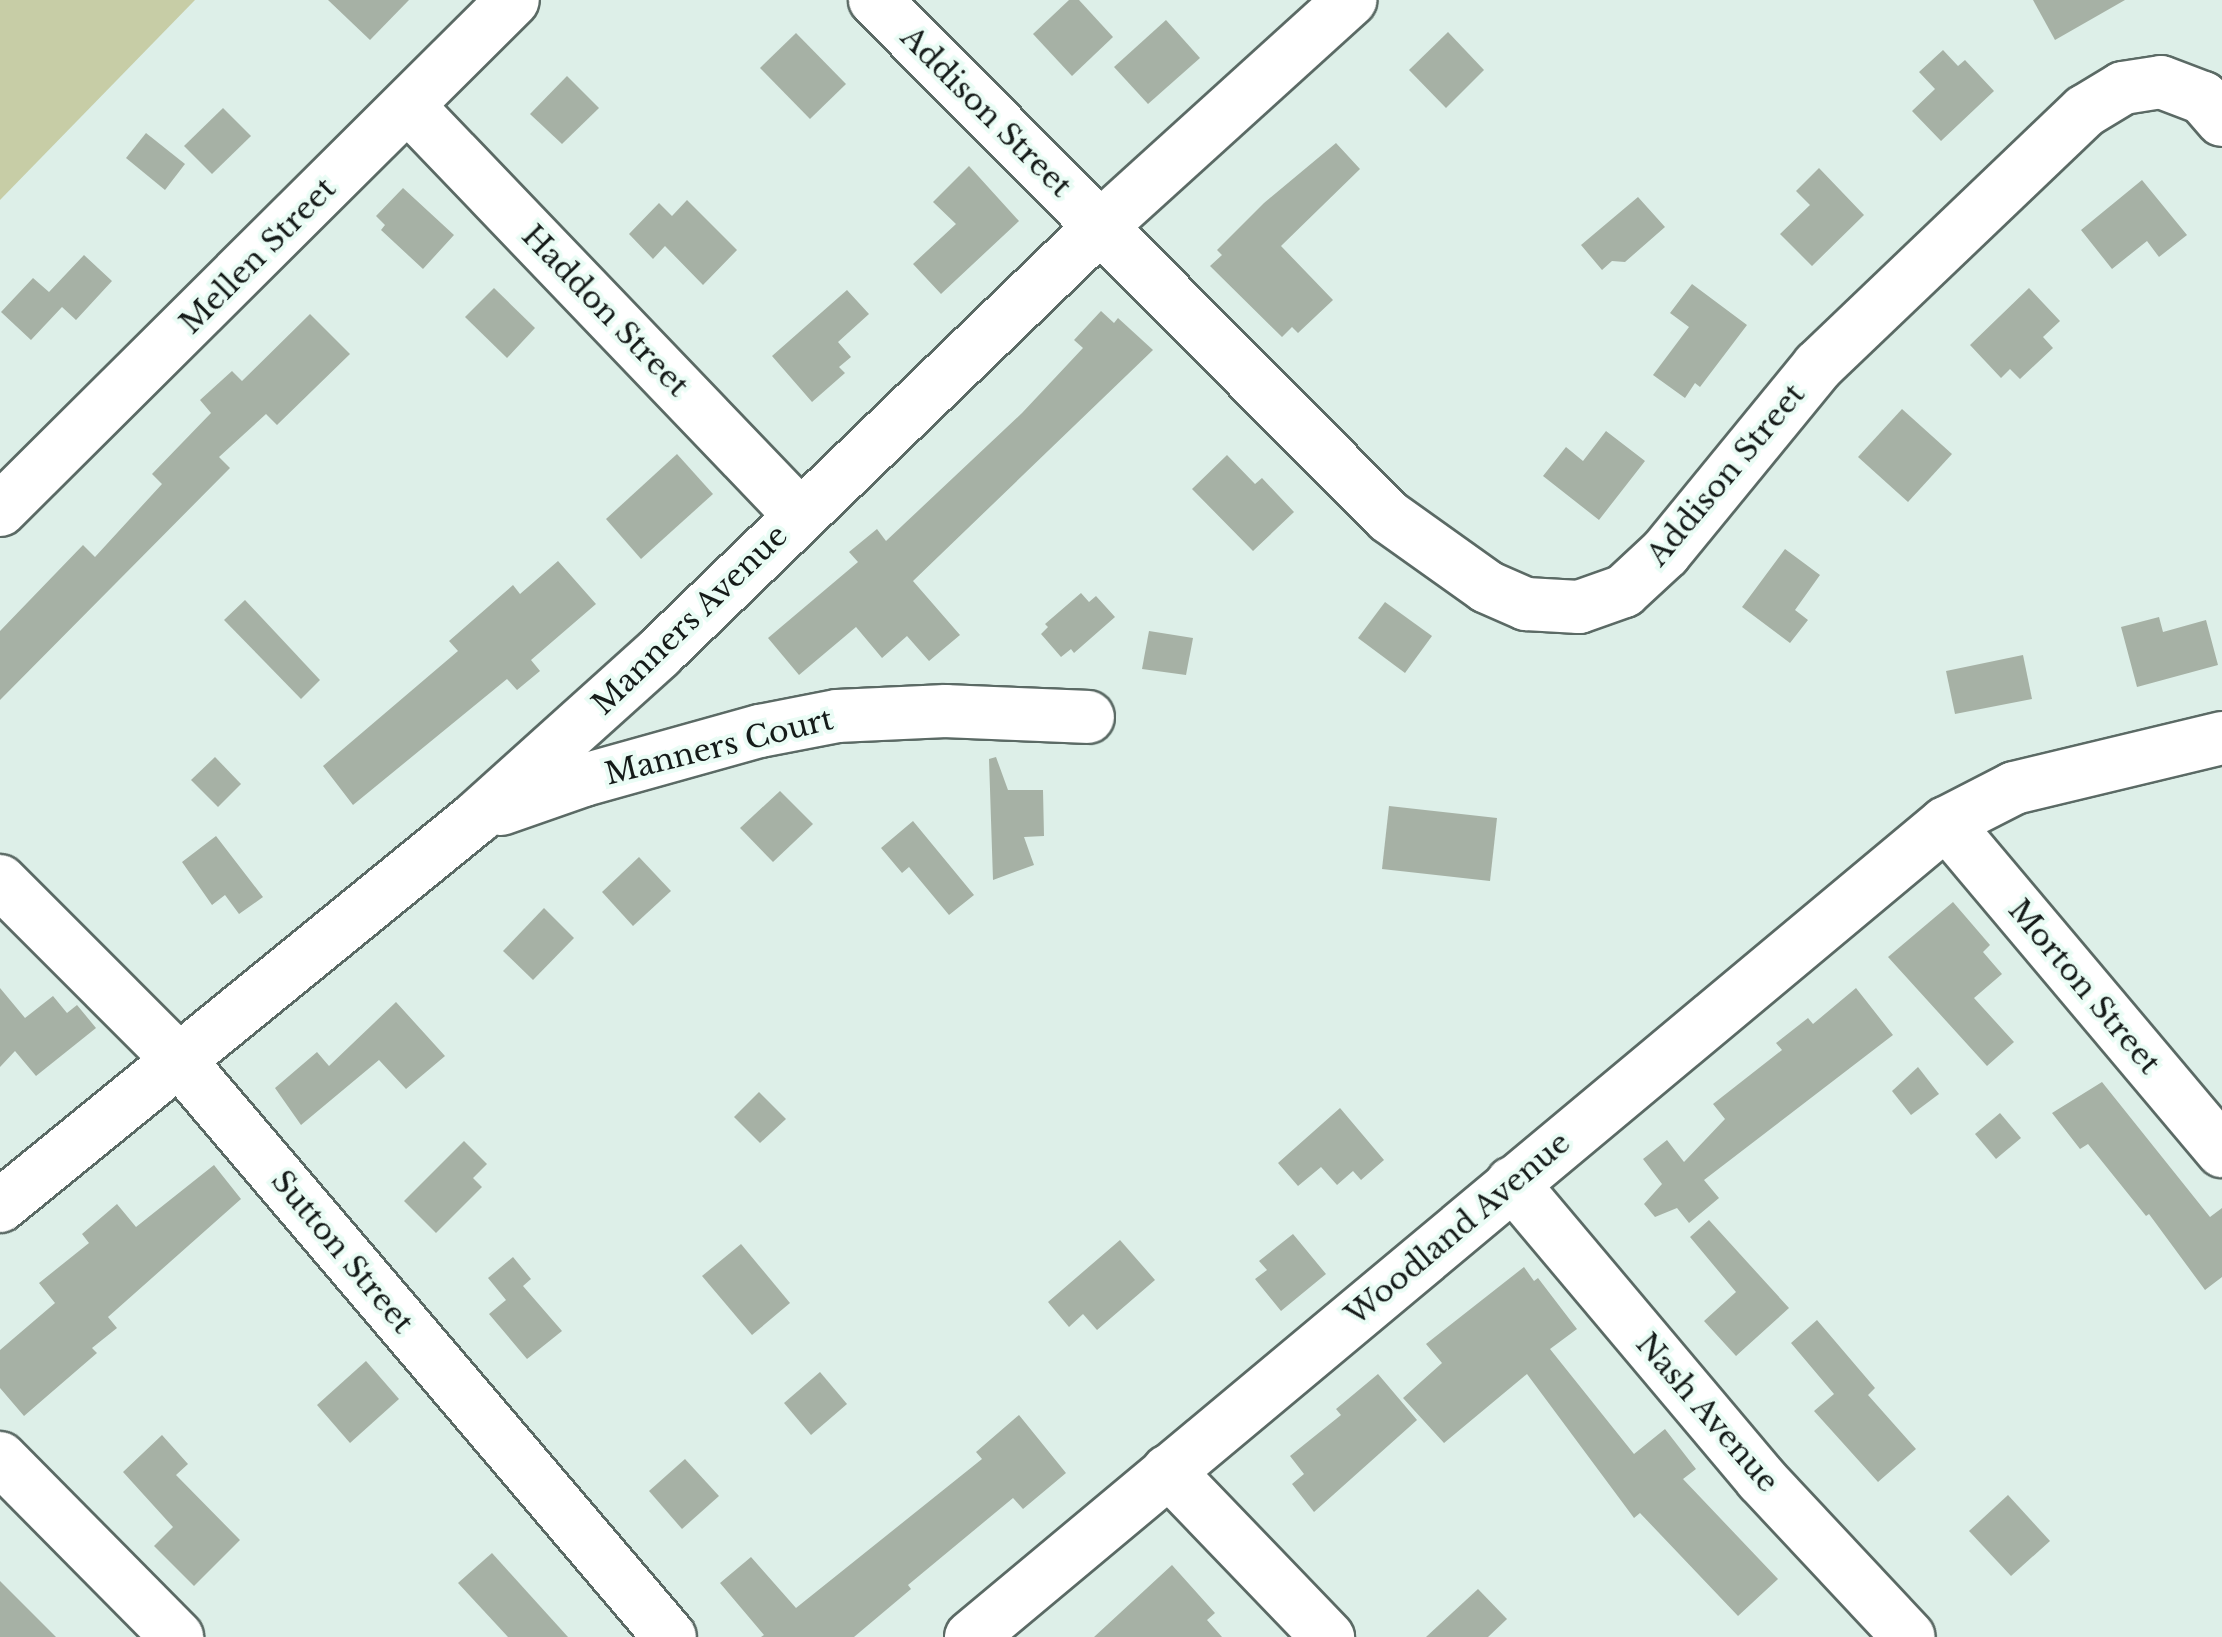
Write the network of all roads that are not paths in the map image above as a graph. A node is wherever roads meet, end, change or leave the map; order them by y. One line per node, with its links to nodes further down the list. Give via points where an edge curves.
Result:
1 (513, 0): 4 (street, Mellen Street)
2 (875, 0): 6 (street, Addison Street)
3 (1350, 0): 6 (street, Manners Avenue)
4 (409, 107): 7 (street, Mellen Street); 8 (street, Haddon Street)
5 (2222, 120): 6 (street, Addison Street, via 2203,98 2161,82 2124,88 2084,110 1818,366 1665,553 1624,591 1579,607 1526,604 1487,587 1389,517)
6 (1100, 227): 8 (street, Manners Avenue)
7 (0, 510)
8 (800, 515): 11 (street, Manners Avenue)
9 (1088, 718): 11 (street, Manners Court, via 946,711 837,716 584,780)
10 (2222, 738): 12 (street, via 2014,788)
11 (476, 818): 14 (street, Manners Avenue)
12 (1946, 824): 15 (street, Morton Street); 16 (street, Woodland Avenue)
13 (0, 881): 14 (street, Sutton Street)
14 (178, 1060): 17 (street, Manners Avenue); 21 (street, Sutton Street)
15 (2222, 1150)
16 (1512, 1184): 19 (street, Woodland Avenue); 24 (street, Nash Avenue, via 1761,1479)
17 (0, 1206)
18 (0, 1458): 20 (street)
19 (1168, 1470): 22 (street, Woodland Avenue); 23 (street)
20 (177, 1637)
21 (670, 1637)
22 (971, 1637)
23 (1328, 1637)
24 (1909, 1637)

